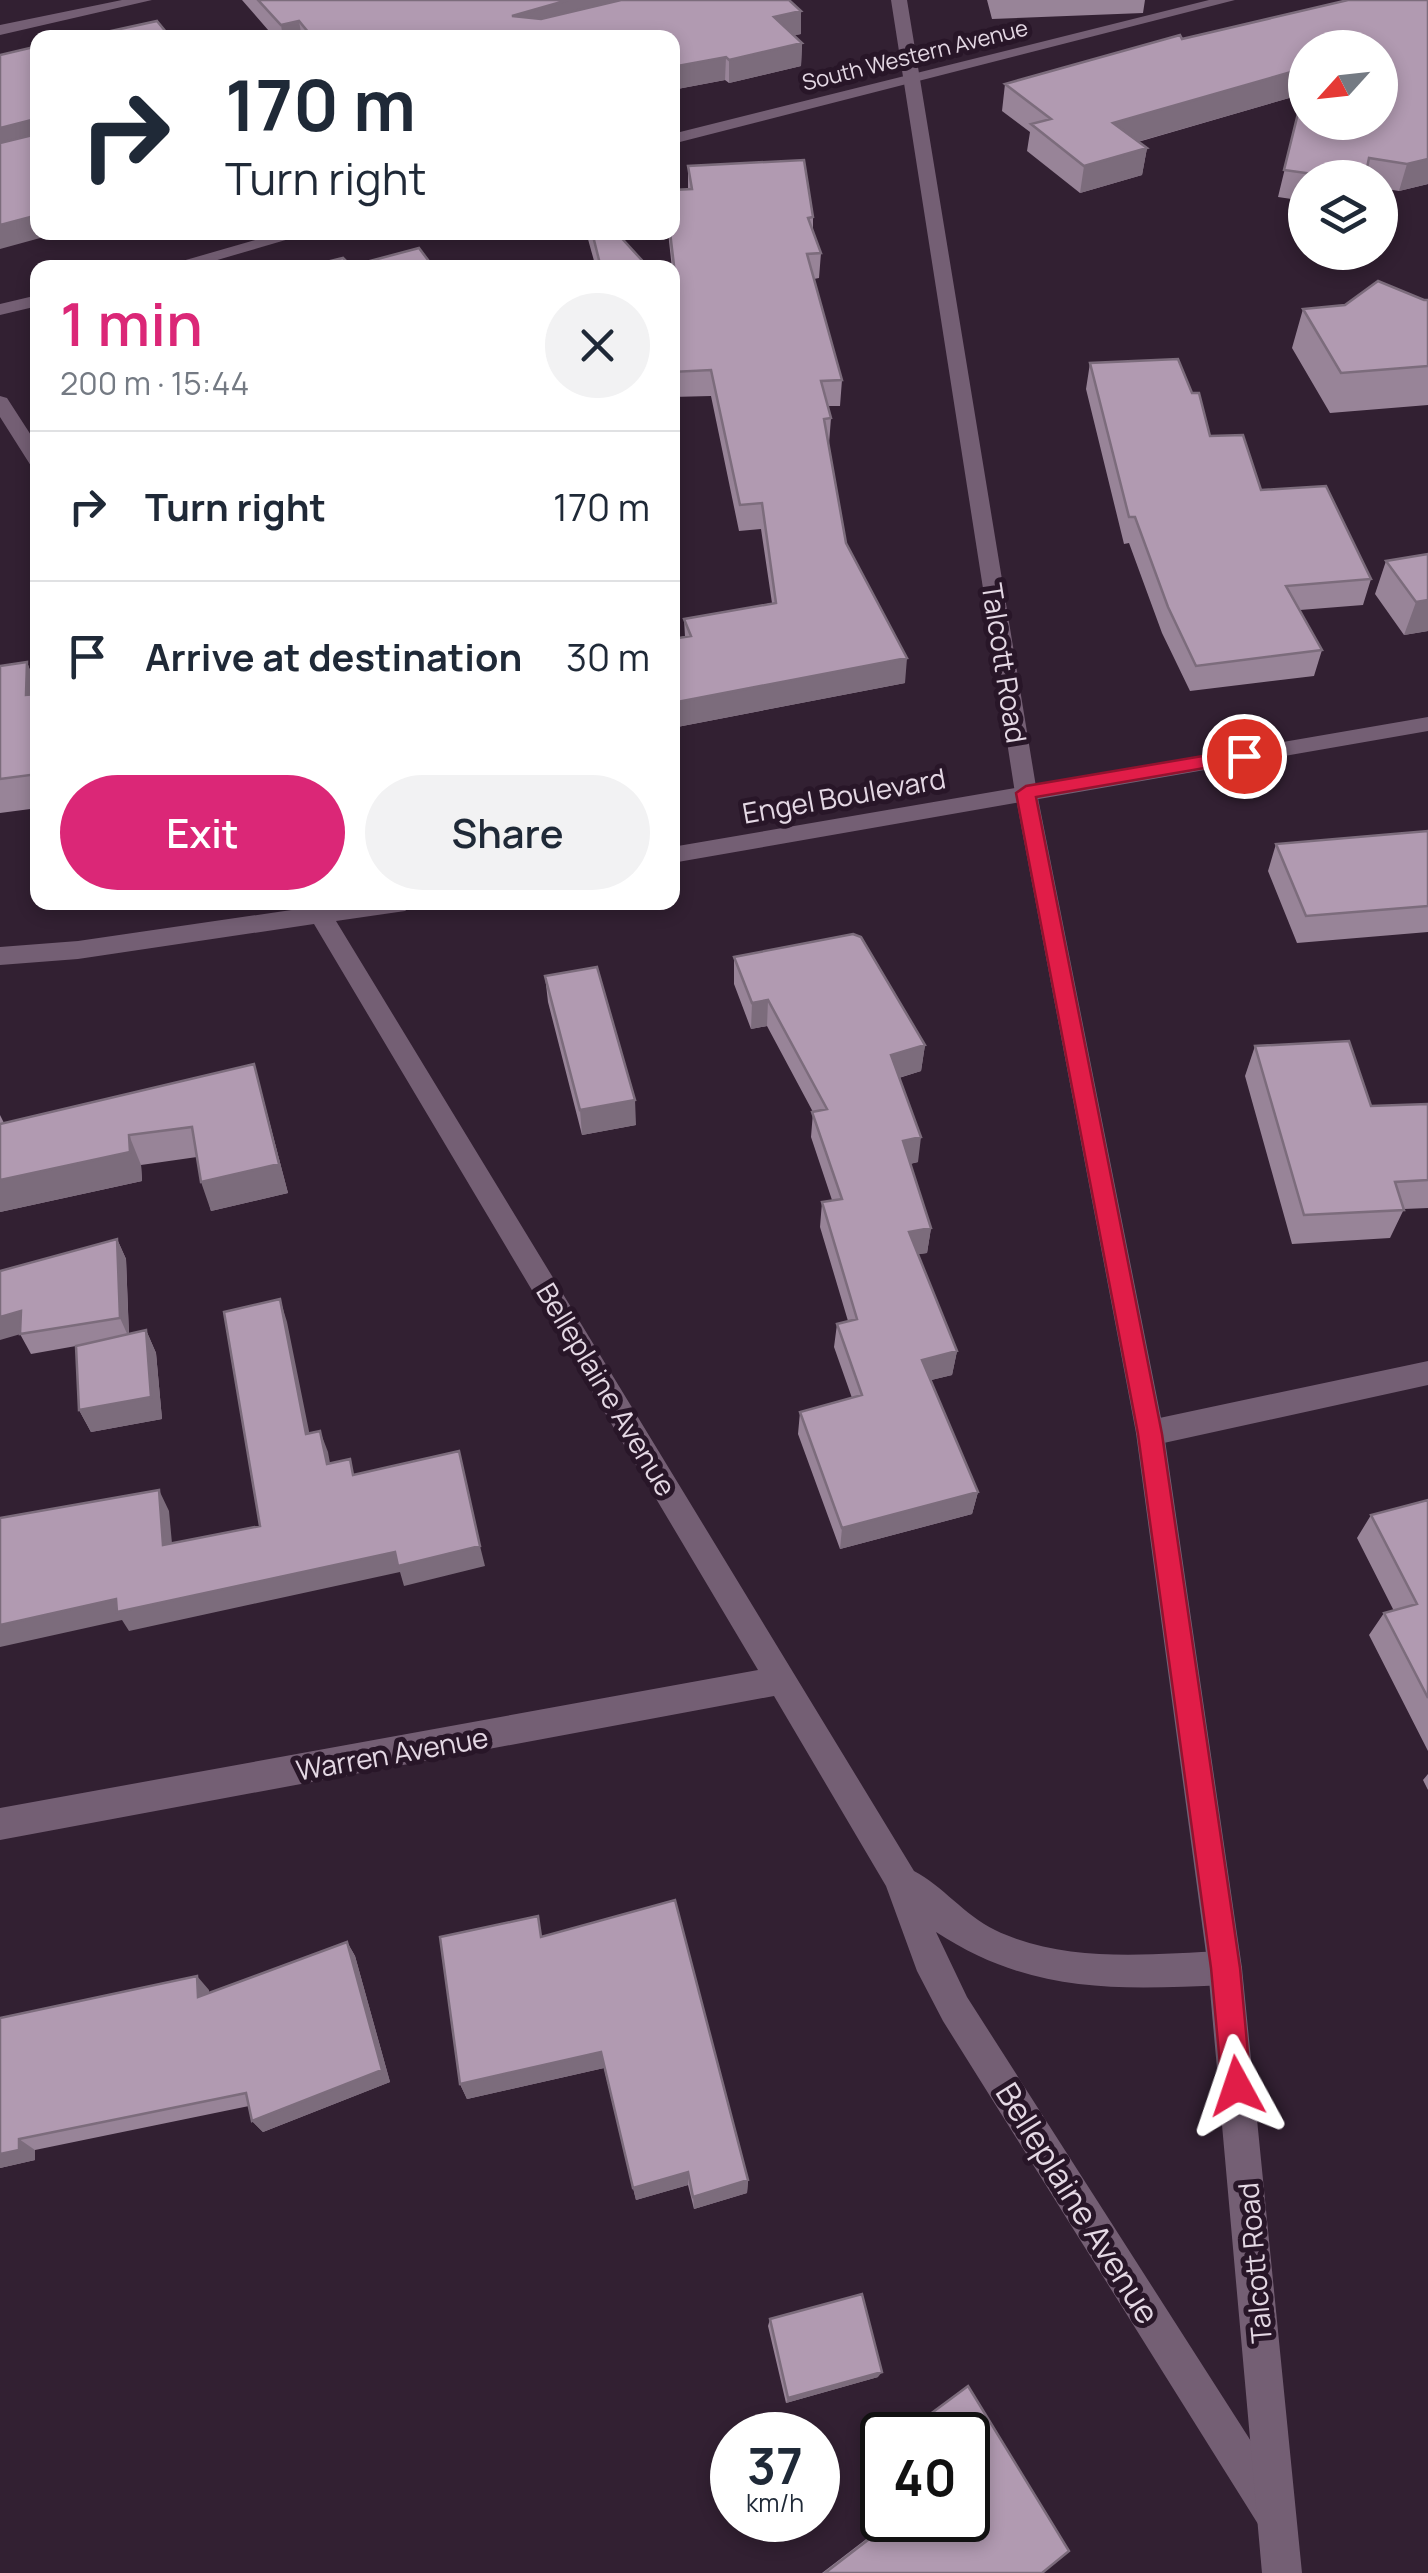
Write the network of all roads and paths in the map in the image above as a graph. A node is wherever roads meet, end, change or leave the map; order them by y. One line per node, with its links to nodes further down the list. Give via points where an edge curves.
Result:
1 (144, 0): 4 (street)
2 (900, 0): 5 (street, Talcott Road)
3 (1226, 0): 5 (street, South Western Avenue)
4 (0, 30)
5 (910, 79): 6 (street, South Western Avenue); 14 (street, Talcott Road)
6 (680, 137)
7 (274, 240): 8 (street)
8 (198, 260)
9 (30, 302): 10 (street)
10 (0, 310)
11 (0, 402): 12 (street)
12 (30, 449)
13 (1428, 724): 14 (street, Engel Boulevard)
14 (1026, 793): 15 (street, Engel Boulevard); 19 (street, Talcott Road)
15 (680, 855)
16 (318, 910): 17 (street); 20 (street, Belleplaine Avenue)
17 (0, 956)
18 (1428, 1373): 19 (street)
19 (1150, 1434): 23 (street, Talcott Road)
20 (783, 1680): 21 (street, Warren Avenue); 22 (street, Belleplaine Avenue)
21 (0, 1824)
22 (900, 1877): 23 (street, Belleplaine Avenue, via 942,1921 987,1947 1064,1970); 24 (street, Belleplaine Avenue, via 929,1959 956,2009)
23 (1226, 1968): 24 (street, Talcott Road)
24 (1278, 2519): 25 (street, Talcott Road)
25 (1282, 2573)

